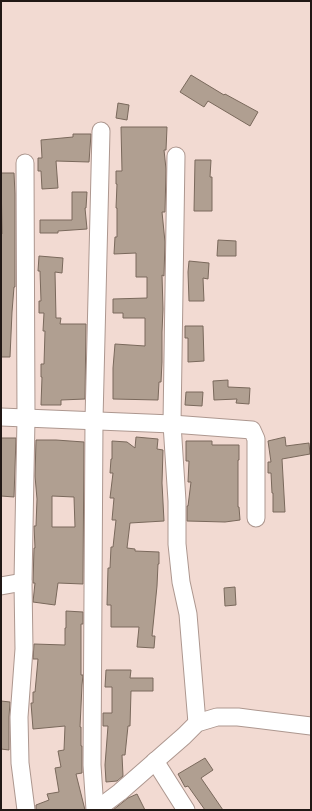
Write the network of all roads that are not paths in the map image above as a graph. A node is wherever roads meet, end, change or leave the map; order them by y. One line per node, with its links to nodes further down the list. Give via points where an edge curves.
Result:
1 (101, 131): 6 (street)
2 (176, 156): 7 (street)
3 (25, 163): 5 (street)
4 (1, 417): 5 (street)
5 (26, 418): 6 (street); 9 (street)
6 (94, 420): 7 (street); 15 (street, via 92,765)
7 (172, 424): 8 (street, via 252,430 256,439); 11 (street, via 177,544 188,614)
8 (256, 518)
9 (23, 582): 10 (street); 14 (street, via 24,649 20,763)
10 (1, 586)
11 (197, 723): 12 (street, via 217,717 238,717); 13 (street)
12 (311, 726)
13 (155, 761): 15 (street); 16 (street)
14 (26, 810)
15 (96, 810)
16 (186, 810)

